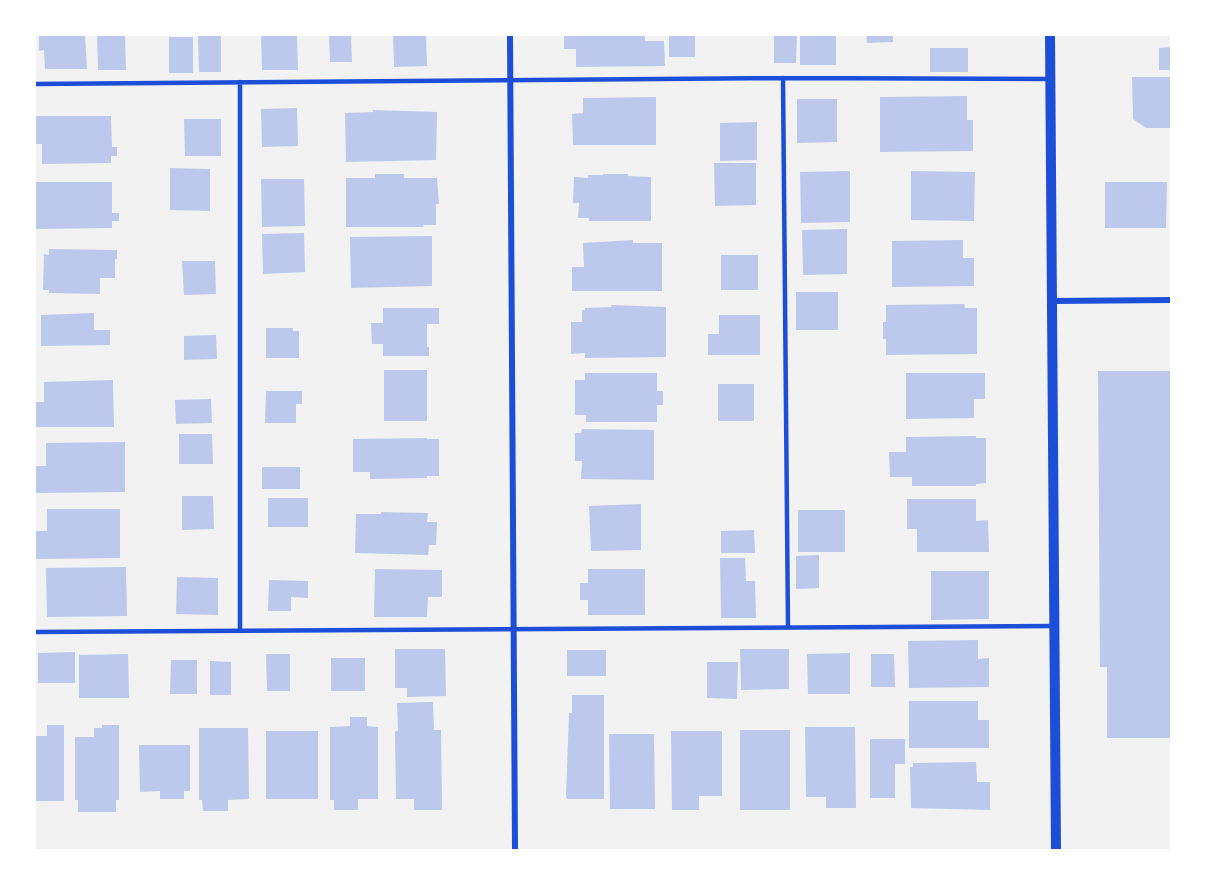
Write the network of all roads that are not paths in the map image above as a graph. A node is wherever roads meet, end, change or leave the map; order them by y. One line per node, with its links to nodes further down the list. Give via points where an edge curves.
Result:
1 (510, 34): 5 (street)
2 (1050, 34): 4 (street)
3 (783, 78): 4 (lane); 5 (lane); 11 (lane)
4 (1051, 79): 9 (street)
5 (510, 81): 6 (lane); 13 (street)
6 (240, 82): 7 (lane); 12 (lane)
7 (34, 84)
8 (1172, 300): 9 (street)
9 (1052, 301): 10 (street)
10 (1055, 626): 11 (lane); 16 (street)
11 (788, 627): 13 (lane)
12 (240, 629): 13 (lane); 14 (lane)
13 (514, 629): 15 (street)
14 (34, 632)
15 (515, 850)
16 (1056, 850)

